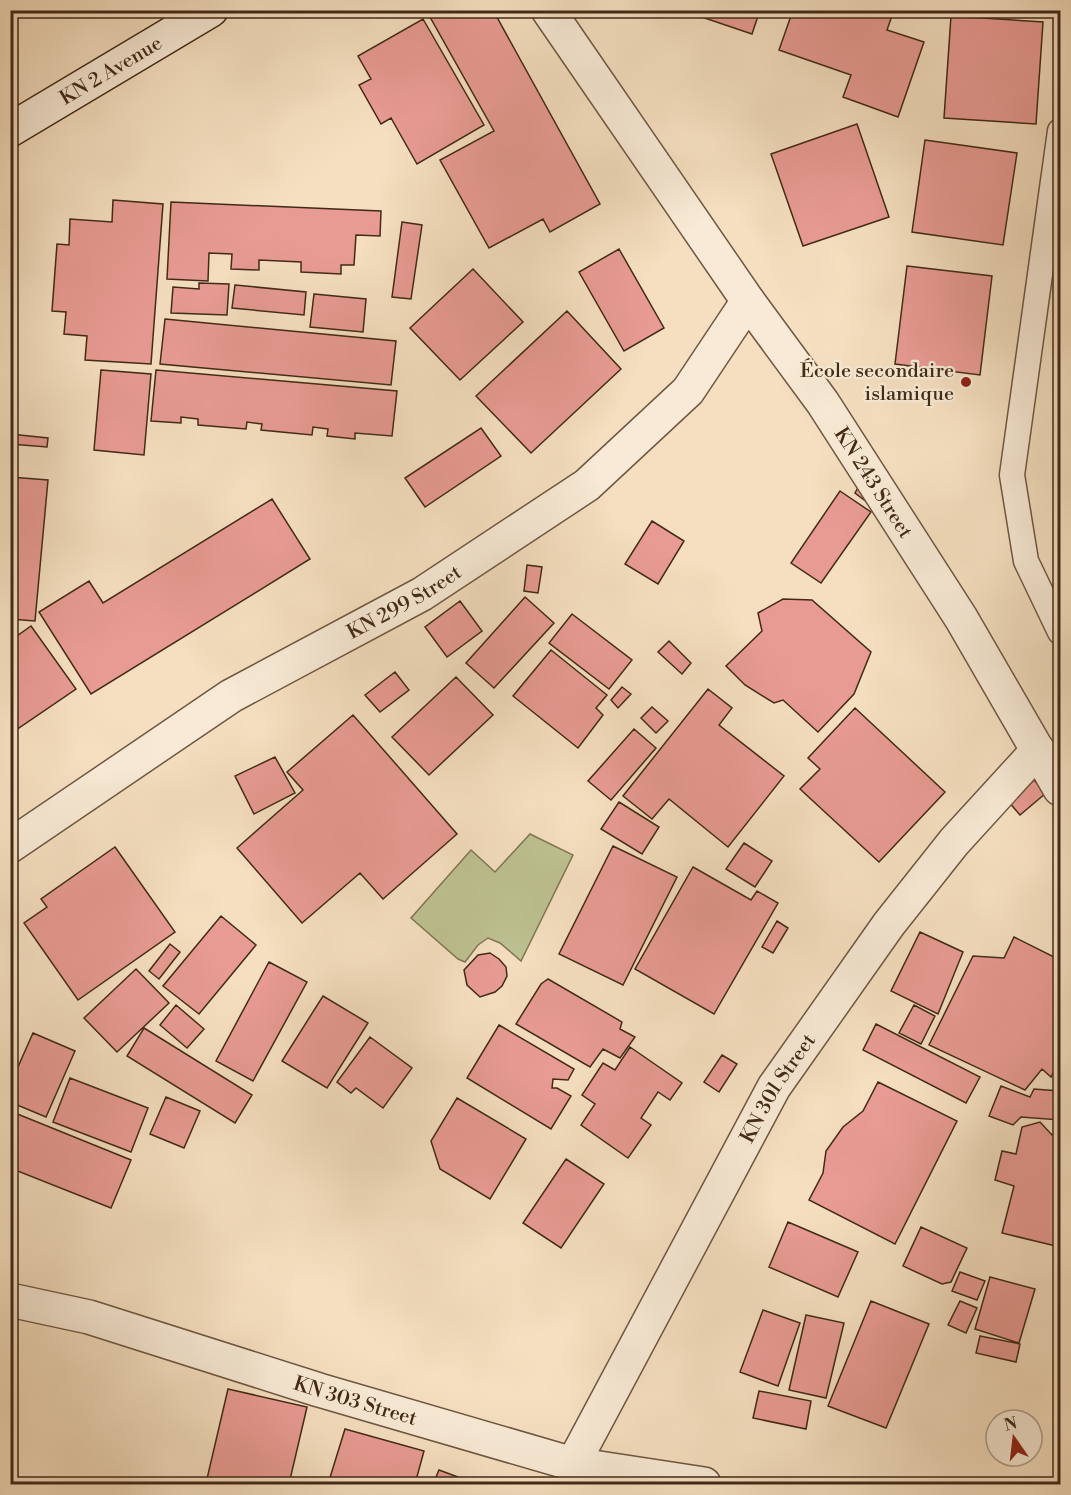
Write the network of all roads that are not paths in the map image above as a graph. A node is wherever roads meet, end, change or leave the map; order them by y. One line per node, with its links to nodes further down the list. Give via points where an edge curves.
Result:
1 (211, 10): 3 (street, KN 2 Avenue)
2 (548, 10): 5 (street, KN 243 Street)
3 (10, 130)
4 (1060, 131): 6 (lane, via 1012,475 1026,561)
5 (748, 302): 7 (street, KN 243 Street, via 823,403 961,618); 9 (street, KN 299 Street, via 688,391 587,485 422,594 231,696)
6 (1060, 632)
7 (1038, 750): 8 (street, KN 243 Street); 11 (street, KN 301 Street, via 954,842 889,924 774,1087)
8 (1060, 789)
9 (10, 846)
10 (10, 1300): 11 (street, KN 303 Street, via 89,1317 319,1390)
11 (573, 1464): 12 (street, KN 303 Street)
12 (704, 1485)

